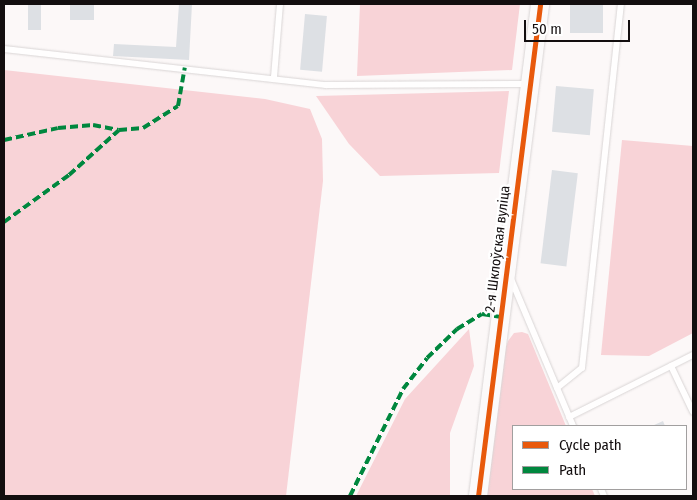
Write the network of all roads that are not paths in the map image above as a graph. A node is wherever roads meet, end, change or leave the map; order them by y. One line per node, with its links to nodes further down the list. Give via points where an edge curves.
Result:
1 (280, 4): 5 (lane)
2 (540, 4): 6 (street, 2-я Шклоўская вуліца)
3 (621, 4): 10 (lane, via 582,368)
4 (4, 49): 5 (lane)
5 (274, 77): 6 (lane, via 326,85)
6 (529, 84): 7 (street, 2-я Шклоўская вуліца)
7 (508, 271): 10 (lane); 14 (street, 2-я Шклоўская вуліца)
8 (693, 355): 9 (lane)
9 (671, 366): 11 (lane); 12 (lane)
10 (557, 388): 12 (lane)
11 (693, 412)
12 (569, 416): 13 (lane)
13 (574, 425)
14 (478, 496)

